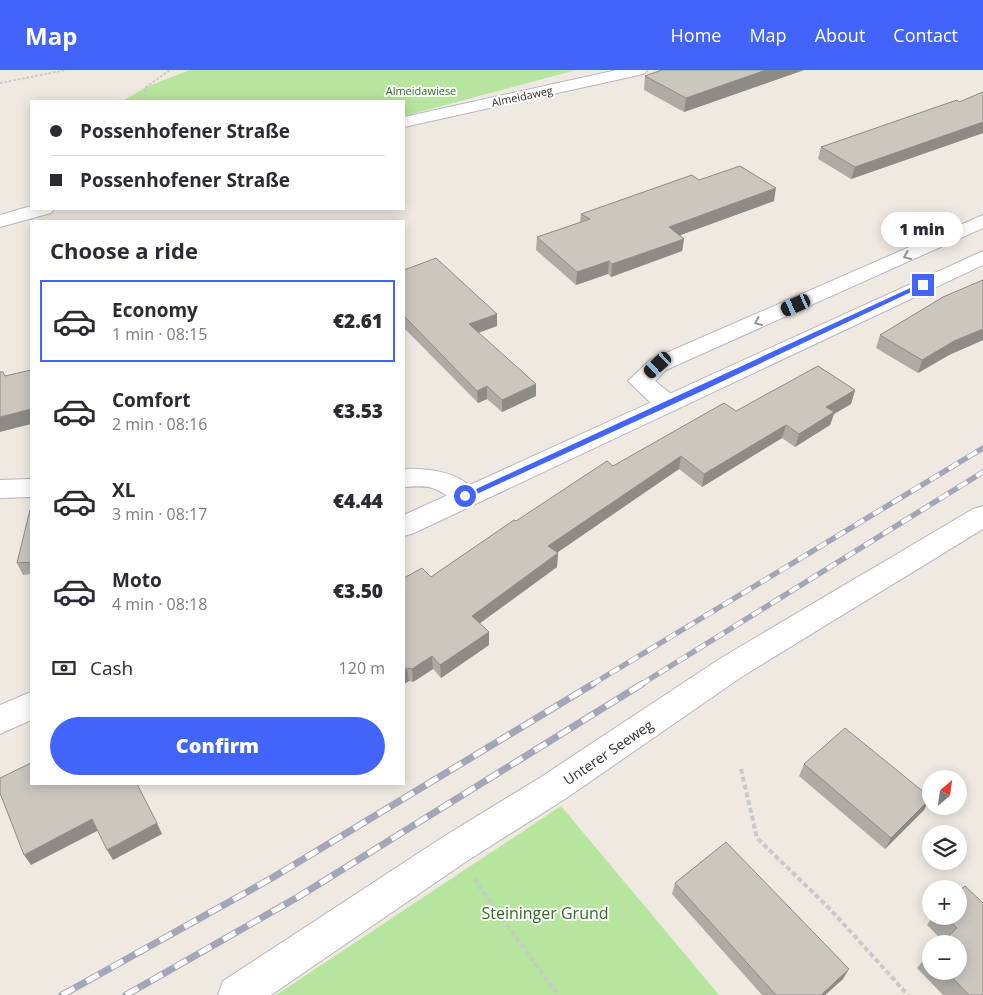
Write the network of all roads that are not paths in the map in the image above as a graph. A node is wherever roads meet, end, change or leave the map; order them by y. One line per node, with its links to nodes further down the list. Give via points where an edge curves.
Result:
1 (639, 70): 2 (street, Almeidaweg)
2 (405, 122)
3 (40, 210): 4 (street)
4 (0, 221)
5 (983, 221): 7 (street, one-way to 7, via 658,365 640,381)
6 (983, 256): 7 (street)
7 (667, 404): 11 (street)
8 (405, 478): 11 (street, via 443,481)
9 (30, 488): 10 (street)
10 (0, 489)
11 (465, 496): 13 (street)
12 (983, 516): 16 (street, Unterer Seeweg, via 732,668)
13 (405, 526)
14 (30, 705): 15 (street)
15 (0, 720)
16 (238, 995)

